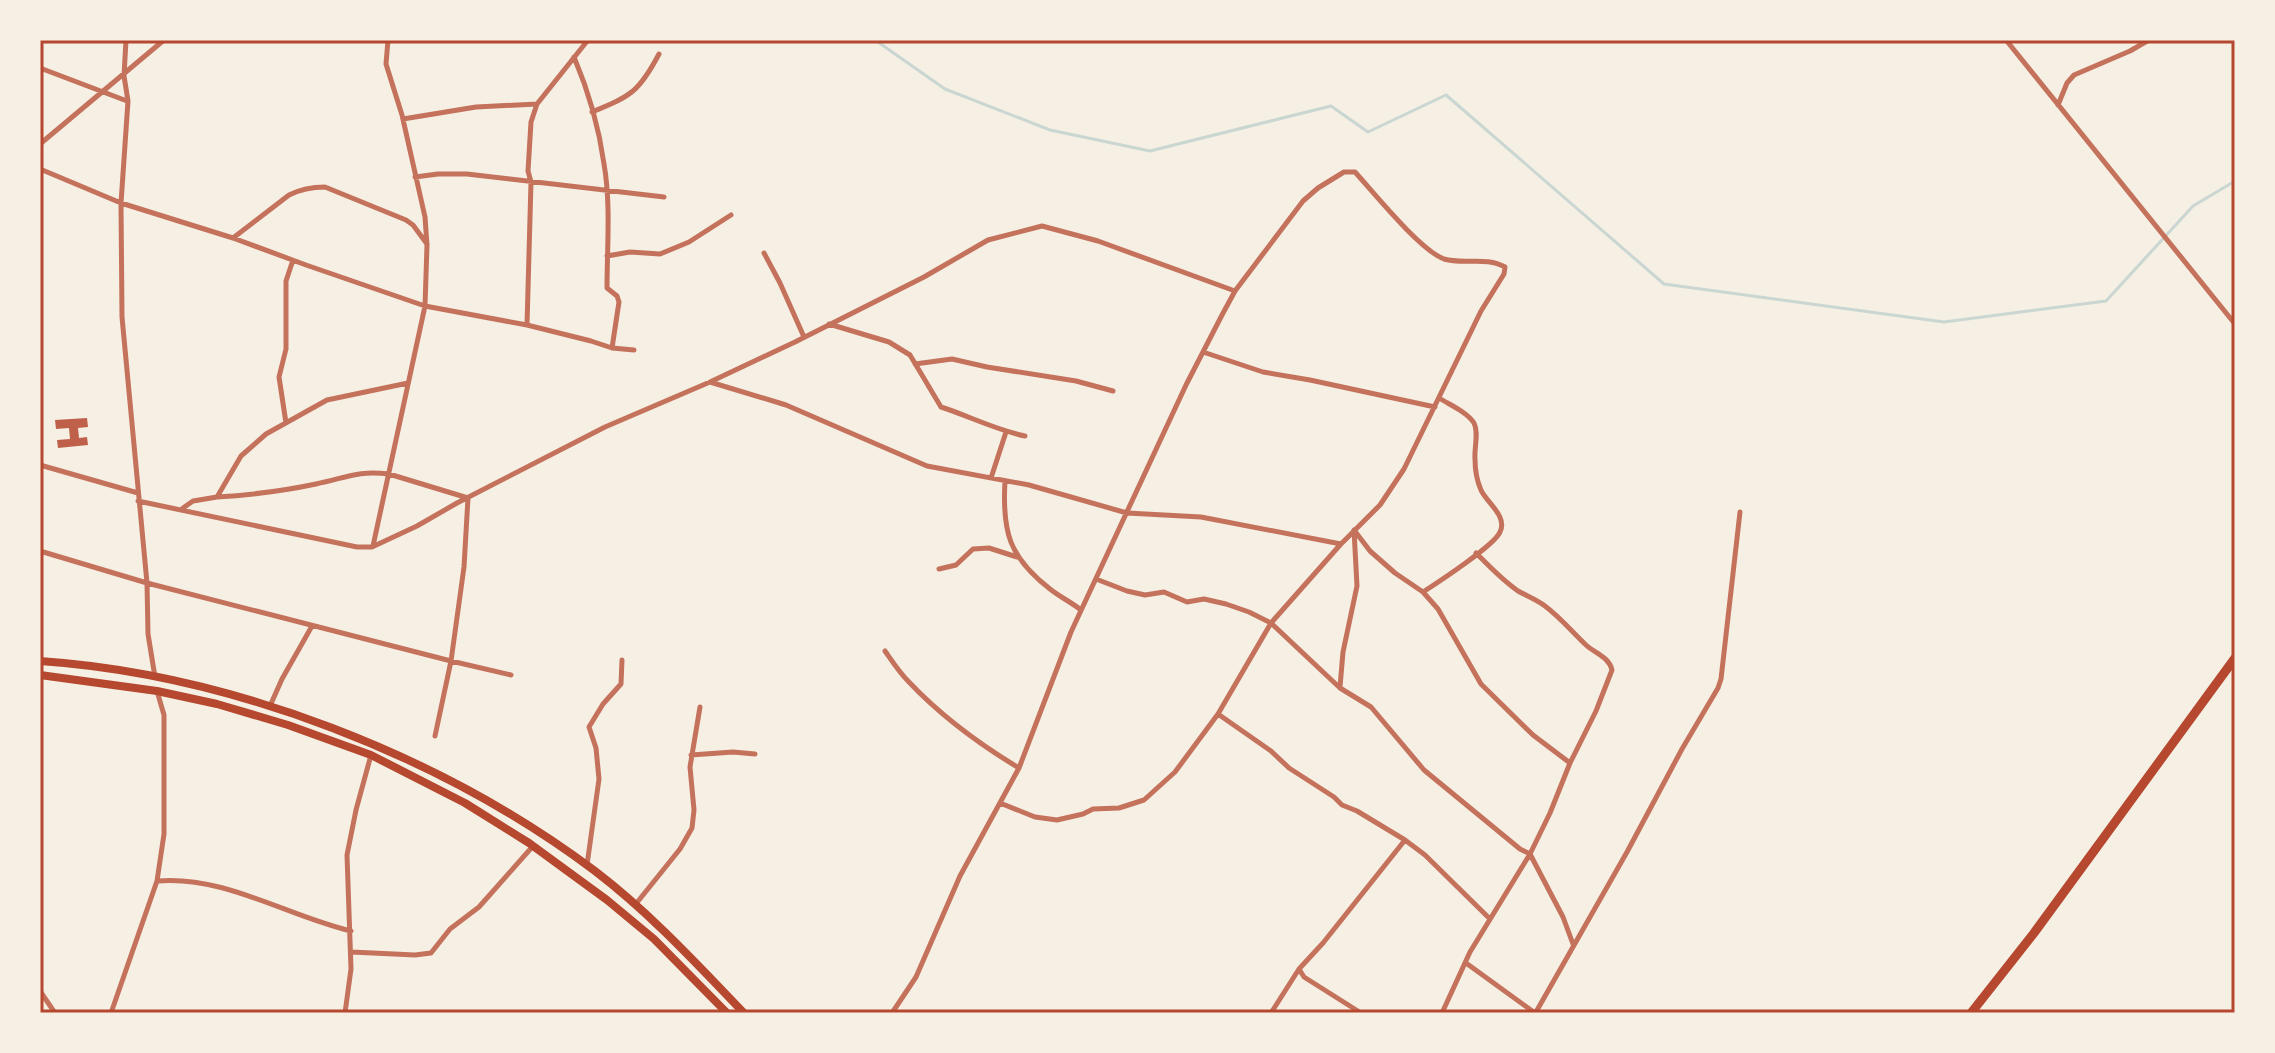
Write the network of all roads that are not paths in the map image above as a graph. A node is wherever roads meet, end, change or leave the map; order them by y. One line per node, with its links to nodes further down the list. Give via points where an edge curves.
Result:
1 (126, 40): 10 (street)
2 (164, 40): 10 (street)
3 (388, 40): 16 (street, via 386,64)
4 (588, 40): 8 (street)
5 (2006, 40): 14 (street)
6 (2149, 40): 14 (street, via 2074,75)
7 (659, 54): 15 (street, via 627,98)
8 (574, 57): 13 (street); 15 (street)
9 (40, 68): 11 (street)
10 (124, 76): 11 (street); 12 (street)
11 (102, 91): 12 (street); 17 (street)
12 (128, 101): 23 (street)
13 (537, 104): 16 (street); 20 (street, via 531,122)
14 (2058, 105): 35 (street)
15 (592, 112): 21 (street)
16 (403, 119): 19 (street)
17 (40, 144)
18 (40, 169): 23 (street)
19 (415, 177): 20 (street, via 467,174); 25 (street)
20 (531, 182): 21 (street); 36 (street)
21 (607, 190): 22 (street); 30 (street)
22 (664, 197)
23 (121, 203): 27 (street); 54 (street, via 122,317)
24 (731, 215): 30 (street, via 660,254)
25 (425, 217): 26 (street); 28 (street)
26 (413, 225): 27 (street, via 314,187 289,195); 28 (street)
27 (233, 238): 31 (street)
28 (427, 245): 33 (street)
29 (764, 253): 37 (street)
30 (607, 256): 38 (street, via 607,288 619,302)
31 (293, 260): 33 (street); 47 (street, via 286,281 286,349 279,377)
32 (1235, 291): 34 (street, via 1042,226 988,240); 40 (street); 45 (street, via 1303,201 1344,172 1355,172 1405,227 1444,259 1505,267)
33 (425, 306): 36 (street); 43 (street)
34 (828, 324): 37 (street); 41 (street, via 889,342)
35 (2235, 324)
36 (527, 325): 38 (street)
37 (804, 337): 42 (street)
38 (612, 348): 39 (street)
39 (634, 350)
40 (1203, 352): 46 (street, via 1263,372); 60 (street)
41 (915, 364): 44 (street, via 952,359); 48 (street, via 941,407)
42 (710, 382): 52 (street, via 786,405 927,466); 56 (street, via 605,427)
43 (409, 383): 47 (street, via 327,400); 51 (street)
44 (1113, 391)
45 (1439, 398): 46 (street); 65 (street, via 1476,427 1481,491 1502,524 1494,541)
46 (1435, 407): 61 (street, via 1404,469 1380,505)
47 (286, 423): 55 (street, via 241,456)
48 (1006, 432): 49 (street); 52 (street)
49 (1025, 436)
50 (40, 465): 54 (street)
51 (389, 474): 55 (street, via 355,473 264,494); 56 (street); 63 (street)
52 (991, 478): 53 (street)
53 (1005, 481): 60 (street); 66 (street, via 1007,527)
54 (138, 493): 57 (street)
55 (217, 497): 58 (street)
56 (468, 498): 63 (street); 78 (street)
57 (138, 501): 58 (street); 69 (street)
58 (182, 509): 63 (street)
59 (1740, 512): 102 (street, via 1718,688)
60 (1127, 513): 62 (street, via 1201,517); 68 (street)
61 (1354, 530): 62 (street); 70 (street, via 1370,551); 82 (street, via 1357,586)
62 (1341, 544): 72 (street)
63 (372, 547)
64 (40, 551): 69 (street)
65 (1476, 553): 70 (street); 91 (street, via 1612,665)
66 (1018, 557): 67 (street, via 973,549 956,565); 71 (street, via 1053,592)
67 (939, 569)
68 (1096, 579): 71 (street); 72 (street, via 1145,595 1164,592 1187,602 1226,604)
69 (147, 583): 73 (street); 81 (street)
70 (1423, 592): 91 (street, via 1481,684)
71 (1081, 610): 92 (street)
72 (1271, 623): 82 (street); 86 (street)
73 (312, 626): 78 (street); 84 (street)
74 (885, 651): 92 (street, via 907,681 983,747)
75 (2235, 658): 117 (highway)
76 (622, 660): 97 (street, via 621,684 589,727 599,779)
77 (40, 661): 81 (main road)
78 (451, 661): 80 (street); 87 (street)
79 (40, 675): 83 (main road)
80 (511, 675)
81 (155, 678): 84 (main road)
82 (1340, 688): 96 (street, via 1371,707 1424,770)
83 (157, 691): 89 (main road, via 288,725); 98 (street, via 164,715 165,815)
84 (270, 706): 97 (main road, via 375,744 446,778)
85 (700, 707): 90 (street)
86 (1218, 714): 93 (street, via 1175,772 1144,800 1057,820); 94 (street, via 1342,805)
87 (435, 736)
88 (755, 754): 90 (street)
89 (371, 755): 95 (main road, via 465,803); 101 (street, via 347,855)
90 (691, 755): 99 (street, via 692,828)
91 (1570, 763): 96 (street)
92 (1019, 768): 93 (street)
93 (1000, 803): 113 (street, via 960,876 916,977)
94 (1405, 840): 100 (street); 105 (street)
95 (533, 846): 103 (street, via 431,953); 111 (main road, via 654,939)
96 (1530, 854): 100 (street); 102 (street)
97 (587, 866): 99 (main road)
98 (157, 881): 101 (street, via 228,889); 109 (street)
99 (635, 905): 112 (main road)
100 (1489, 918): 104 (street)
101 (351, 931): 103 (street)
102 (1573, 944): 107 (street)
103 (351, 952): 110 (street)
104 (1466, 963): 107 (street); 116 (street)
105 (1299, 969): 114 (street); 115 (street)
106 (40, 991): 108 (street)
107 (1535, 1012)
108 (55, 1013)
109 (111, 1013)
110 (345, 1013)
111 (727, 1013)
112 (744, 1013)
113 (892, 1013)
114 (1271, 1013)
115 (1361, 1013)
116 (1442, 1013)
117 (1971, 1013)

